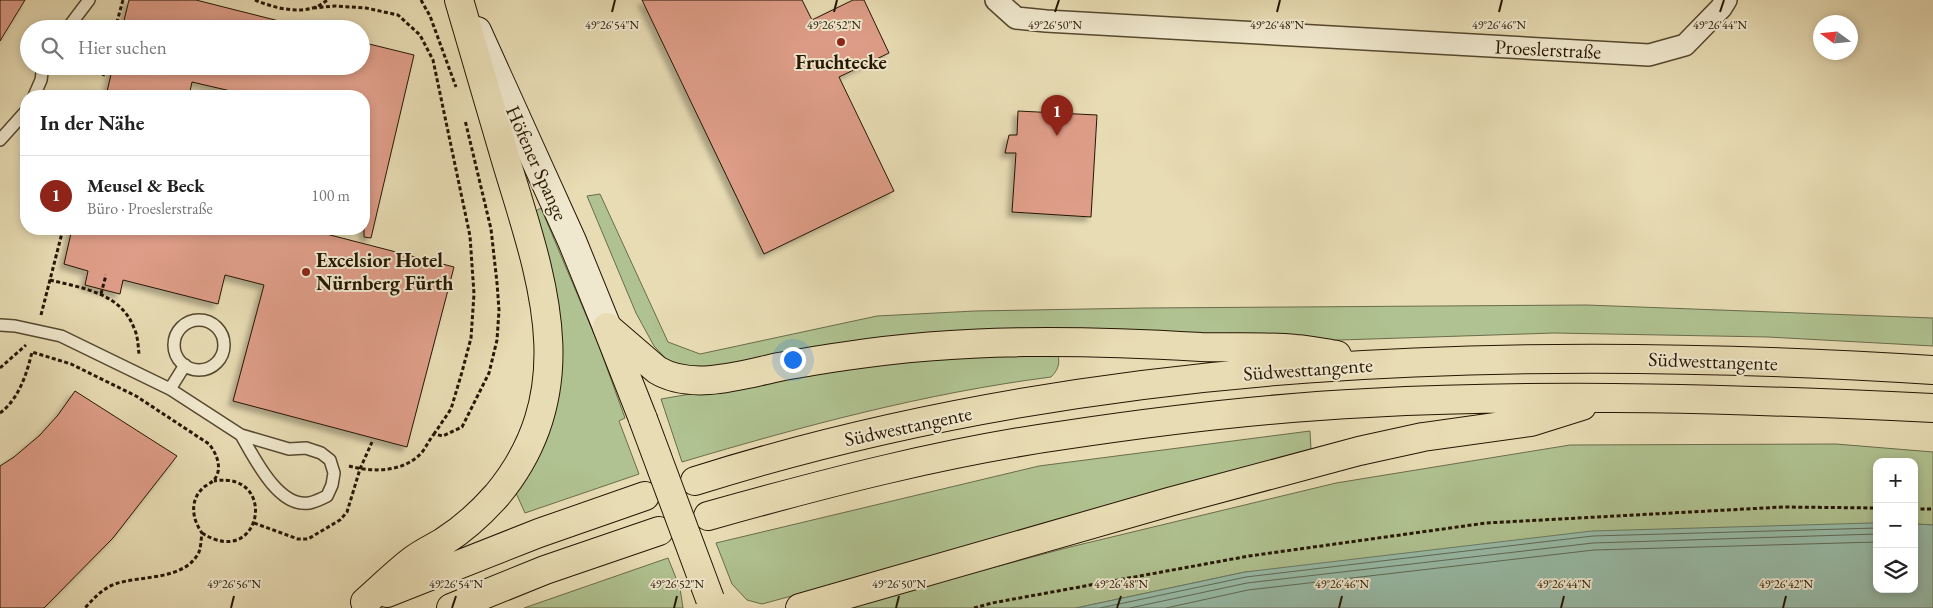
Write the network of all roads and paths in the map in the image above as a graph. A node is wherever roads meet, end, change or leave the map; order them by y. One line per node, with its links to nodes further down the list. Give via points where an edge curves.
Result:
1 (89, 0): 10 (lane)
2 (123, 0): 11 (path)
3 (255, 0): 9 (path, via 298,11)
4 (327, 0): 9 (path)
5 (422, 0): 13 (path)
6 (461, 0): 23 (main road, Höfener Spange, via 545,180); 52 (highway, via 543,291 549,346 546,392 527,449 496,495 444,542 414,559)
7 (996, 0): 8 (street, Proeslerstraße, via 1016,18 1046,21 1649,55 1685,45)
8 (1726, 0)
9 (313, 8): 36 (path, via 366,8 398,15 420,36 433,60 470,236 474,294 471,338 462,372 451,409)
10 (75, 20)
11 (118, 20)
12 (42, 75): 14 (lane)
13 (456, 87)
14 (37, 90)
15 (464, 114): 36 (path, via 491,229 499,310 497,340 489,373 462,427 443,436)
16 (20, 118): 17 (lane)
17 (0, 140)
18 (61, 235): 20 (path)
19 (106, 275): 21 (path)
20 (50, 280): 21 (path); 24 (path)
21 (101, 294): 30 (path, via 122,308 134,328 140,356)
22 (0, 325): 24 (lane)
23 (607, 327): 26 (highway, via 657,370 687,379 718,378 879,351 1005,341 1294,349); 51 (highway, bridge)
24 (37, 333): 25 (path); 28 (path); 30 (lane, via 61,336)
25 (32, 352): 32 (path, via 71,364); 35 (path, via 19,388)
26 (1396, 362): 29 (highway, Südwesttangente, via 1555,358 1692,360); 42 (highway, Südwesttangente, via 1206,377 1008,405 845,440)
27 (185, 366): 27 (lane, via 202,370 214,366 220,359 225,342 213,323 192,320 178,331 174,347 178,359); 31 (lane)
28 (0, 368)
29 (1933, 370)
30 (139, 374): 31 (lane); 32 (path)
31 (170, 389): 37 (lane)
32 (130, 393): 41 (path, via 209,444 218,456)
33 (1612, 397): 34 (highway, Südwesttangente); 47 (highway, Südwesttangente, via 1367,403 1212,416 1072,434 974,450 856,476); 55 (highway, via 1531,422 1423,437 1359,451)
34 (1933, 408)
35 (0, 413)
36 (434, 434): 40 (path, via 422,452 405,464 386,470)
37 (241, 435): 39 (lane, via 289,449 306,448 321,452); 39 (lane, via 279,492 295,501 307,503 327,496 334,473)
38 (372, 442): 40 (path)
39 (330, 460): 40 (path)
40 (360, 469): 48 (path, via 347,512 312,537 298,539)
41 (214, 481): 48 (path, via 226,479 248,488 257,510); 50 (path, via 203,488 193,510)
42 (694, 481)
43 (645, 496): 52 (highway, via 479,555)
44 (1873, 508): 56 (path, via 1783,507 1486,523 1249,556)
45 (1918, 509): 46 (path)
46 (1933, 509)
47 (708, 516)
48 (254, 523): 50 (path, via 238,540 225,543)
49 (659, 531): 54 (highway, via 545,570)
50 (202, 534): 53 (path, via 199,552 188,566 168,574 115,584 99,593)
51 (711, 603)
52 (360, 605)
53 (85, 608)
54 (451, 608)
55 (800, 608)
56 (974, 608)

